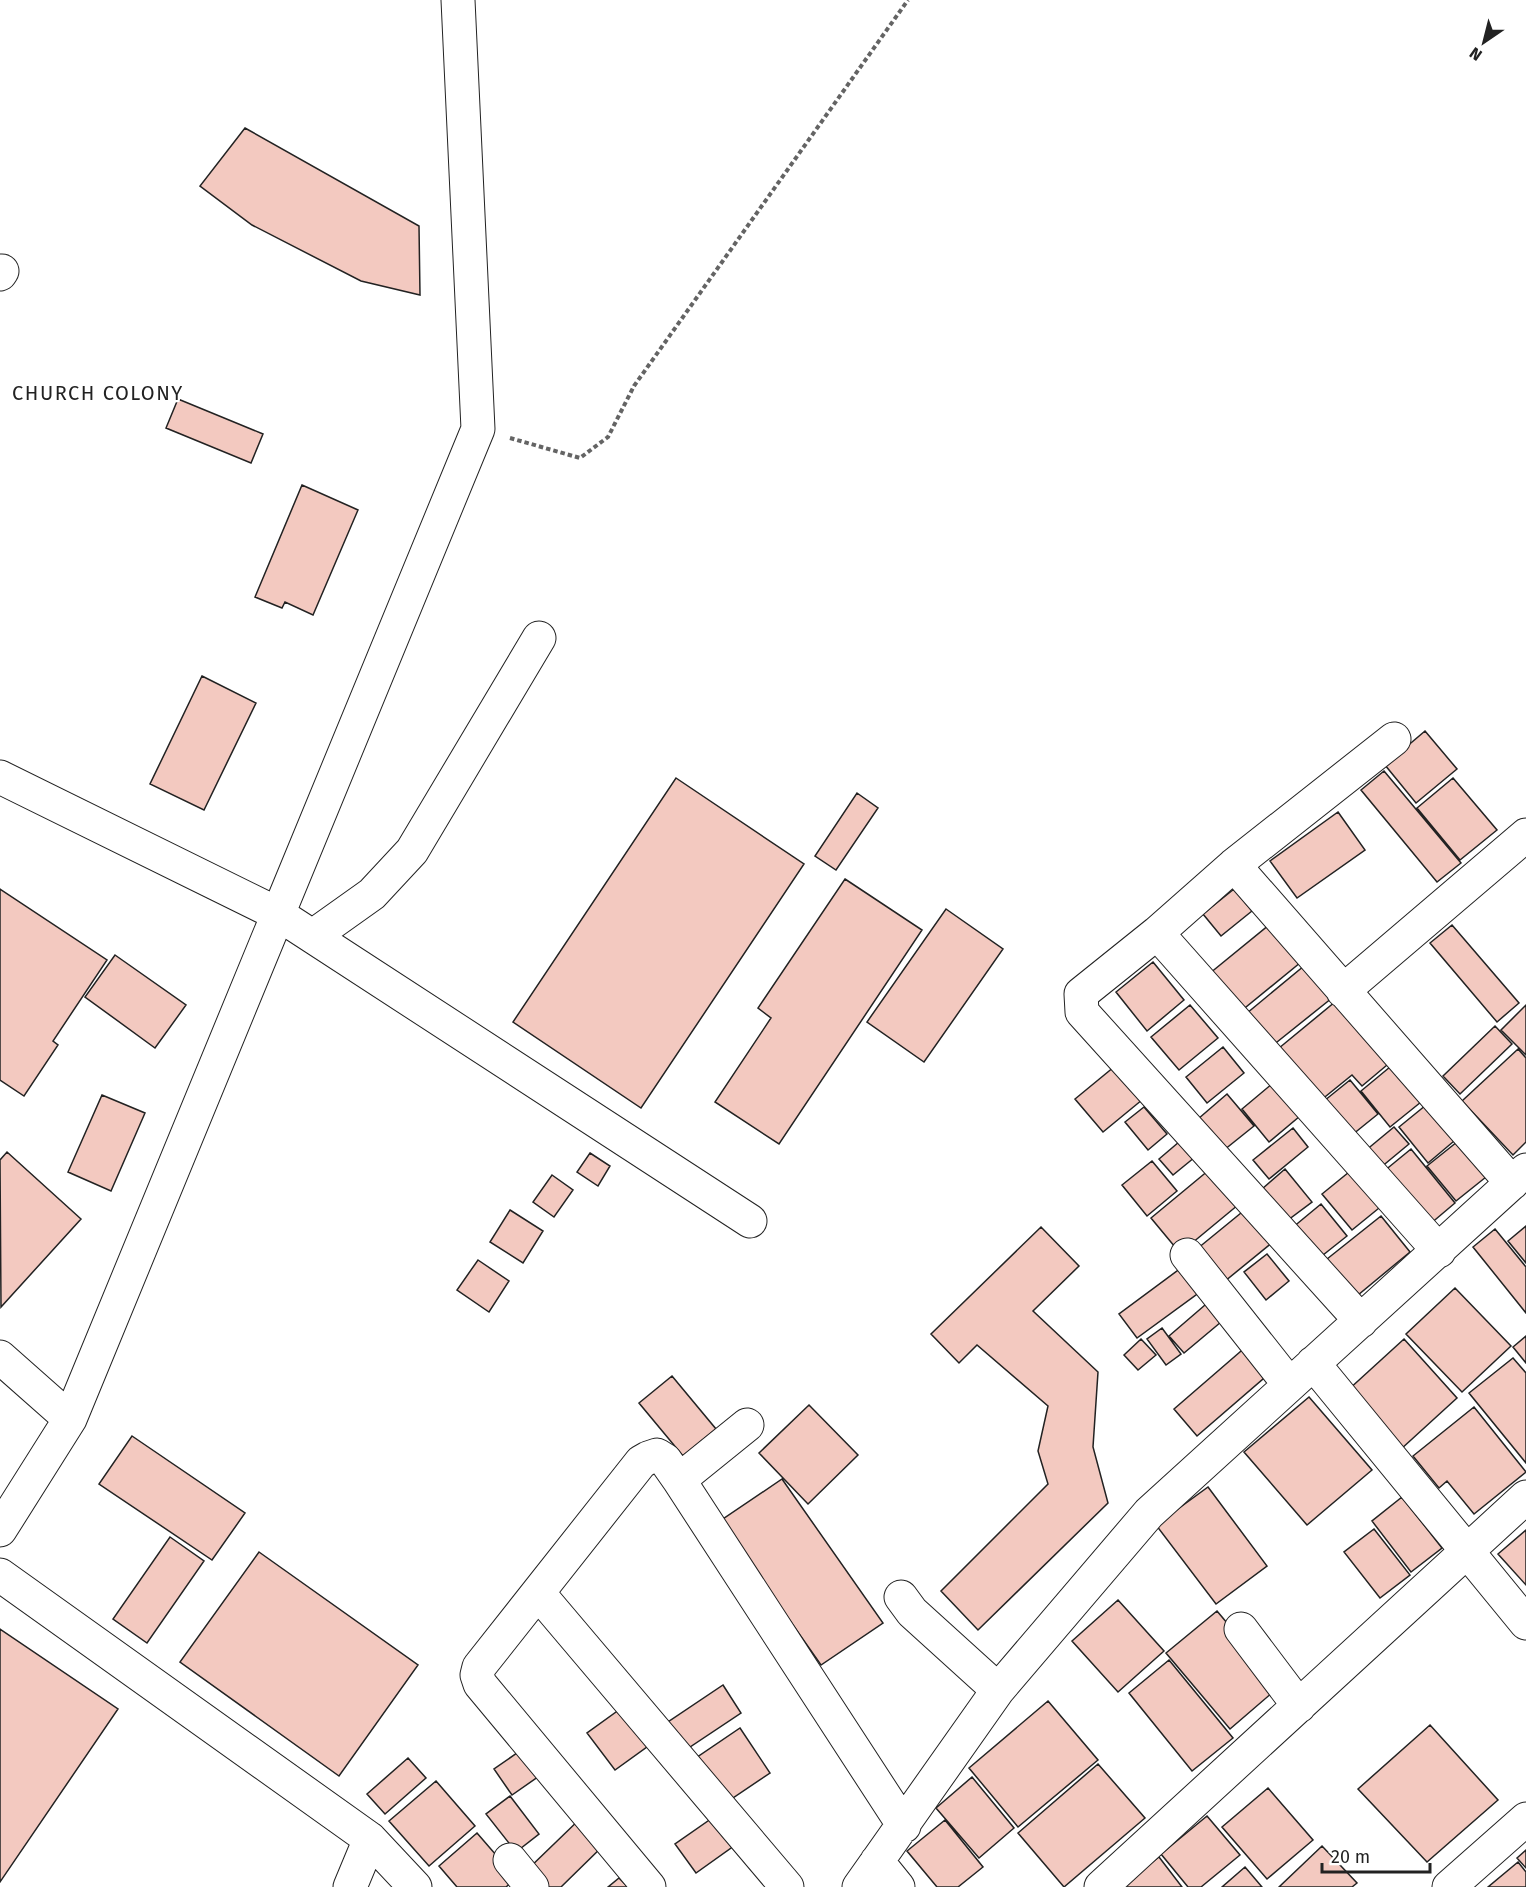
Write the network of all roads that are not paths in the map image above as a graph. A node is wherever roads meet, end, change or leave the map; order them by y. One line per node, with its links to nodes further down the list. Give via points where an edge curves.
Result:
1 (458, 0): 7 (street, via 478,429)
2 (538, 638): 9 (street, via 412,851 372,894)
3 (1394, 739): 6 (street)
4 (0, 777): 7 (street)
5 (1526, 835): 10 (street)
6 (1234, 865): 8 (street); 10 (street)
7 (278, 914): 9 (street); 19 (street)
8 (1157, 933): 13 (street); 15 (street, via 1081,994 1082,1012)
9 (313, 936): 12 (street)
10 (1343, 991): 11 (street)
11 (1519, 1176): 13 (street)
12 (750, 1221)
13 (1439, 1251): 15 (street)
14 (1187, 1255): 18 (street)
15 (1361, 1321): 17 (street)
16 (0, 1357): 19 (street)
17 (1313, 1363): 18 (street); 24 (street)
18 (1289, 1384): 30 (street, via 1149,1513)
19 (70, 1419): 23 (street)
20 (747, 1425): 21 (street)
21 (680, 1480): 26 (street, via 657,1455 641,1462); 33 (street)
22 (1526, 1497): 24 (street)
23 (0, 1530)
24 (1467, 1552): 28 (street); 31 (street)
25 (0, 1575): 34 (street)
26 (539, 1594): 40 (street, via 479,1667 480,1684); 41 (street)
27 (902, 1597): 30 (street, via 912,1612)
28 (1526, 1623)
29 (1241, 1629): 31 (street)
30 (998, 1690): 33 (street)
31 (1299, 1706): 43 (street)
32 (1526, 1818): 44 (street)
33 (904, 1826): 36 (street)
34 (370, 1839): 37 (street); 38 (street)
35 (510, 1860): 39 (street)
36 (868, 1874): 42 (street)
37 (350, 1887)
38 (415, 1887)
39 (532, 1887)
40 (649, 1887)
41 (787, 1887)
42 (898, 1887)
43 (1101, 1887)
44 (1449, 1887)

